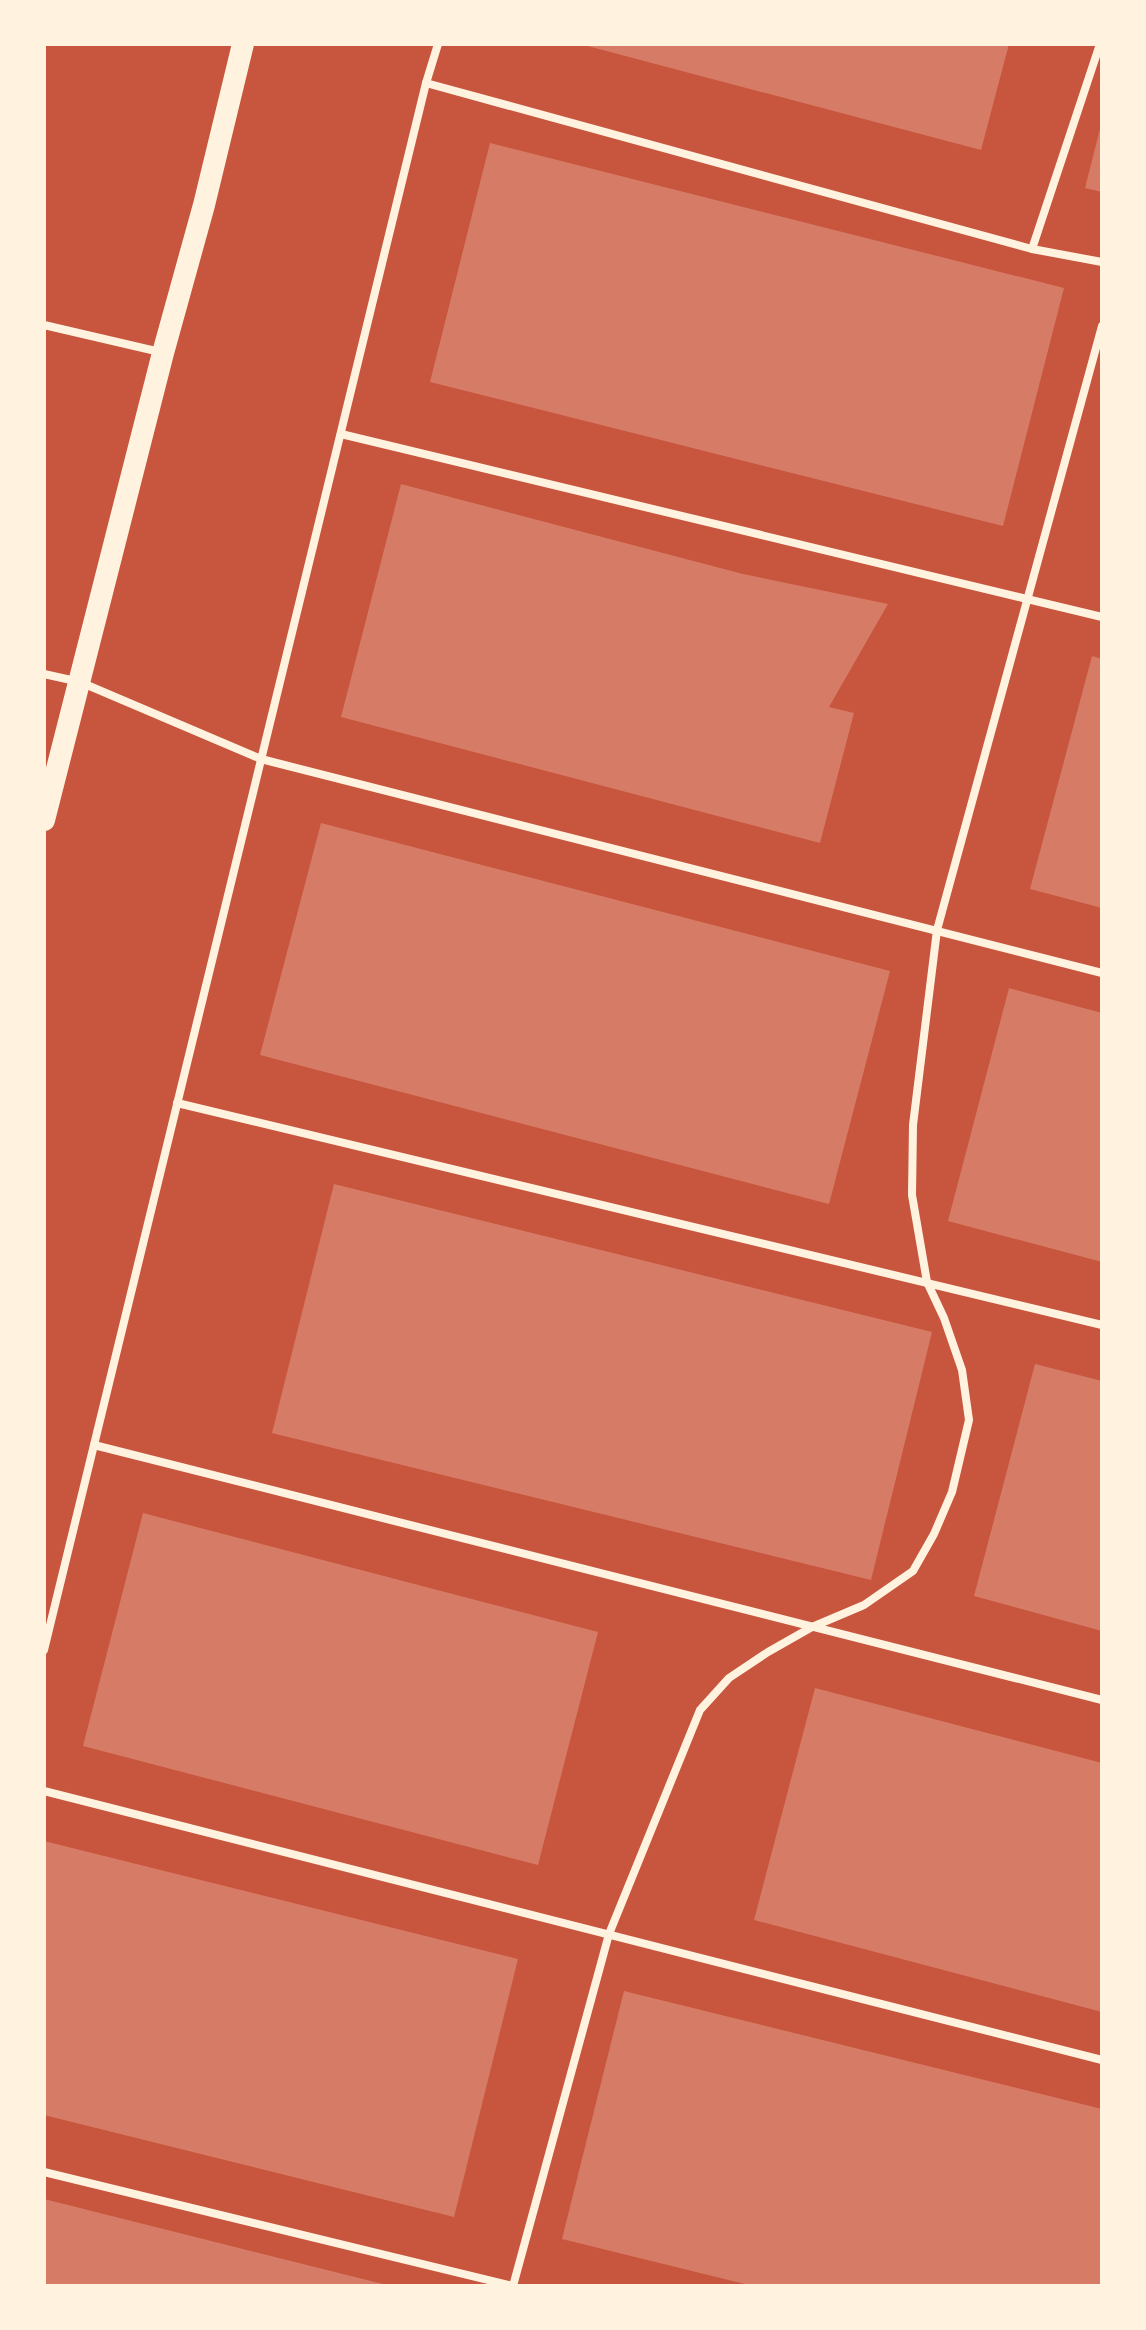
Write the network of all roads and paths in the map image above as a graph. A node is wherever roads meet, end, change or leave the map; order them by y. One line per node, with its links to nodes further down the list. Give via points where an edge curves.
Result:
1 (243, 44): 9 (highway)
2 (438, 44): 4 (street)
3 (1100, 44): 5 (street)
4 (426, 83): 5 (street); 10 (street)
5 (1032, 249): 6 (street)
6 (1102, 262)
7 (44, 325): 9 (street)
8 (1102, 326): 11 (street)
9 (163, 353): 14 (highway)
10 (341, 434): 11 (street); 15 (street)
11 (1028, 599): 12 (street); 17 (street)
12 (1102, 617)
13 (44, 674): 14 (street)
14 (80, 682): 15 (street); 16 (highway)
15 (261, 759): 17 (street); 19 (street)
16 (44, 820)
17 (937, 930): 18 (street); 20 (street, via 913,1125 912,1195)
18 (1102, 973)
19 (177, 1103): 20 (street); 22 (street)
20 (927, 1282): 21 (street); 23 (street, via 962,1370 969,1420 952,1492 913,1571 864,1605)
21 (1102, 1325)
22 (94, 1445): 23 (street); 24 (street)
23 (812, 1627): 25 (street); 27 (street, via 729,1678 700,1710)
24 (44, 1650)
25 (1102, 1700)
26 (44, 1791): 27 (street)
27 (609, 1934): 28 (street); 30 (street)
28 (1102, 2060)
29 (44, 2172): 30 (street)
30 (513, 2286)

